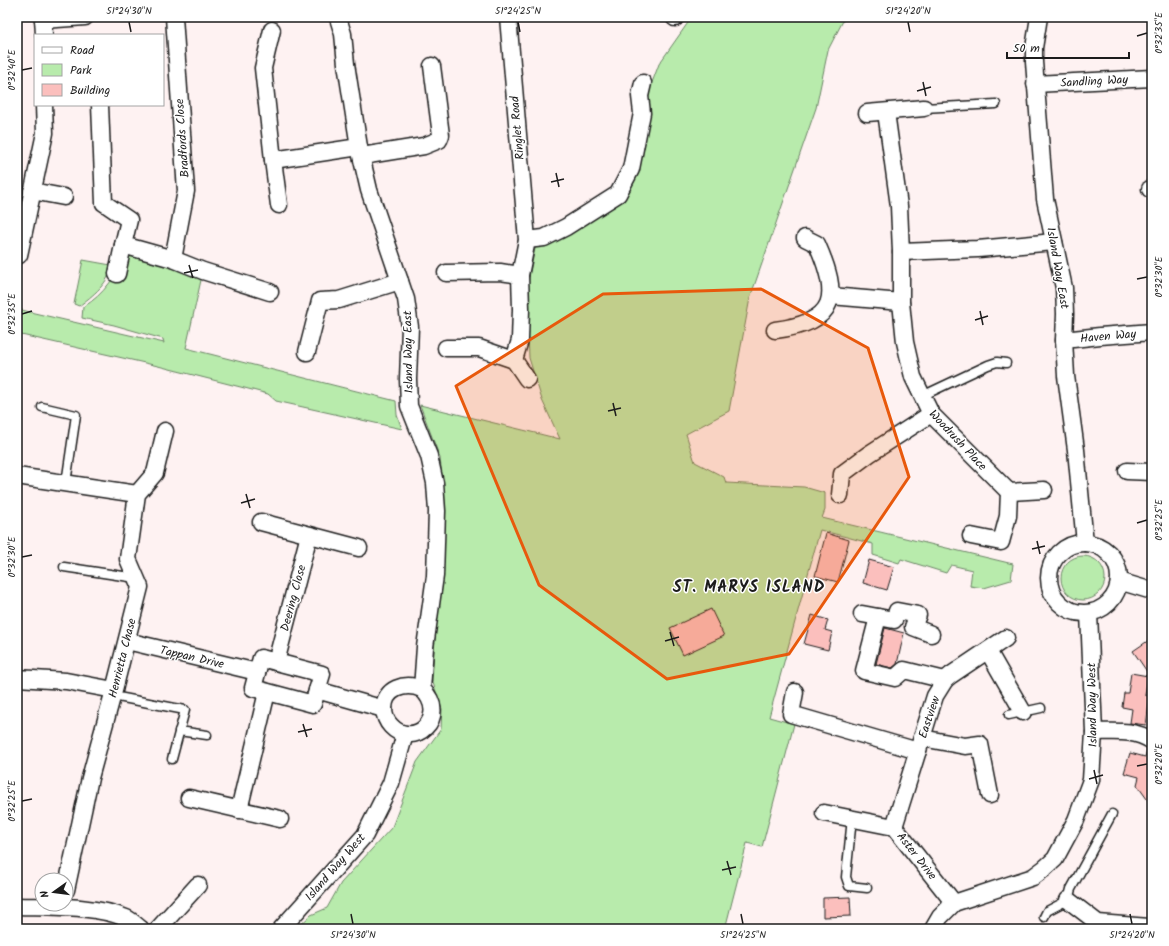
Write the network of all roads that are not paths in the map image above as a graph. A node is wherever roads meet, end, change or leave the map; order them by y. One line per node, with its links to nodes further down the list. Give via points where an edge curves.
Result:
1 (85, 17): 6 (street)
2 (174, 17): 29 (street, Bradfords Close, via 186,190)
3 (508, 17): 24 (street, Ringlet Road)
4 (1039, 17): 11 (street, Island Way East, via 1034,48)
5 (337, 18): 18 (street, Island Way East, via 342,34)
6 (43, 24)
7 (272, 30): 19 (street, via 263,68)
8 (432, 66): 18 (street, via 441,135 439,140 424,146)
9 (1152, 78): 11 (street, Sandling Way)
10 (643, 83): 24 (street, via 640,96 642,113 631,169 618,194 566,227 544,238)
11 (1035, 84): 25 (street, Island Way East, via 1045,199)
12 (996, 104): 15 (lane)
13 (44, 106): 20 (street, via 45,133)
14 (100, 106): 26 (street, via 104,203 129,220)
15 (924, 108): 16 (street)
16 (886, 112): 17 (street); 27 (street, Woodrush Place, via 899,206)
17 (867, 113)
18 (360, 152): 19 (street); 33 (street, Island Way East)
19 (273, 160): 22 (street)
20 (32, 191): 21 (street); 28 (street)
21 (64, 196)
22 (279, 206)
23 (805, 238): 35 (street, via 817,244 823,257 831,285)
24 (527, 240): 32 (street, Ringlet Road)
25 (1054, 242): 27 (street, via 978,249); 39 (street, Island Way East, via 1064,288)
26 (123, 245): 29 (street); 31 (street)
27 (901, 252): 36 (street, Woodrush Place)
28 (19, 256)
29 (173, 259): 34 (street)
30 (446, 273): 32 (street, via 500,272)
31 (117, 274)
32 (520, 275): 42 (street, Ringlet Road, via 520,340)
33 (400, 282): 41 (street, via 339,300 320,301); 77 (street, Island Way East, via 406,299 410,327 409,406 429,456 435,483 437,511 435,576)
34 (270, 292)
35 (831, 296): 36 (street); 37 (street, via 824,312 812,321)
36 (901, 302): 45 (street, Woodrush Place, via 905,342 913,377)
37 (775, 330)
38 (1152, 332): 39 (street, Haven Way)
39 (1064, 340): 60 (street, Island Way East)
40 (446, 348): 42 (street, via 479,348)
41 (307, 352)
42 (514, 360): 44 (street)
43 (1006, 363): 45 (lane, via 988,365)
44 (527, 379)
45 (922, 396): 47 (street, Woodrush Place)
46 (42, 407): 52 (lane, via 76,415)
47 (931, 414): 54 (street, Woodrush Place); 56 (street, via 842,474)
48 (165, 432): 55 (street, via 155,473)
49 (1127, 471): 50 (street)
50 (1152, 472)
51 (17, 476): 52 (street)
52 (66, 483): 55 (street)
53 (1044, 490): 54 (street)
54 (1009, 492): 59 (street, via 1008,516 1002,542)
55 (137, 494): 63 (street, Henrietta Chase, via 128,559)
56 (840, 495)
57 (261, 522): 58 (street)
58 (310, 535): 61 (street); 73 (street, Deering Close)
59 (971, 536)
60 (1085, 543): 64 (street, via 1096,545 1110,555 1118,570); 66 (street, via 1063,550 1055,558 1049,580 1051,592 1058,602 1078,613)
61 (359, 548)
62 (64, 567): 63 (lane)
63 (136, 578): 71 (street, Henrietta Chase, via 140,587)
64 (1119, 581): 65 (street); 66 (street, via 1110,602)
65 (1152, 591)
66 (1089, 613): 86 (street, Island Way West)
67 (862, 614): 68 (street)
68 (878, 618): 69 (street, via 894,620 897,611 918,615 913,627); 76 (street, via 864,671 895,678 904,670)
69 (931, 634)
70 (1006, 638): 72 (street, Eastview)
71 (127, 641): 74 (street, Tappan Drive); 81 (street, Henrietta Chase)
72 (988, 651): 76 (street, Eastview); 84 (street)
73 (276, 662): 74 (street, via 261,658); 78 (street, via 322,674)
74 (257, 672): 79 (street, via 253,688)
75 (17, 678): 81 (street, via 66,681)
76 (945, 680): 90 (street, Eastview, via 936,696)
77 (422, 689): 83 (street, via 406,685 398,688 390,693); 87 (street, via 432,702 431,719 419,732)
78 (317, 690): 79 (street, via 314,704); 83 (street)
79 (267, 692): 94 (street)
80 (795, 692): 90 (street, via 791,714)
81 (114, 693): 85 (lane, via 185,710); 100 (street, Henrietta Chase, via 90,778)
82 (1041, 708): 84 (lane)
83 (384, 709): 87 (street, via 391,727)
84 (1016, 713)
85 (179, 731): 88 (lane); 91 (lane)
86 (1094, 732): 89 (street, via 1125,732); 104 (street, Island Way West, via 1091,780 1076,820 1055,859 1033,877)
87 (405, 734): 111 (street, Island Way West, via 391,783 365,835)
88 (208, 735)
89 (1150, 736)
90 (920, 744): 92 (street, via 980,744); 99 (street, Eastview)
91 (172, 758)
92 (990, 795)
93 (189, 798): 94 (street)
94 (239, 810): 98 (street)
95 (824, 813): 97 (street, Aster Drive)
96 (1112, 814): 103 (lane, via 1071,889)
97 (852, 818): 99 (street, Aster Drive); 102 (lane, via 846,877 849,886)
98 (280, 819)
99 (894, 827): 104 (street, Aster Drive)
100 (70, 872)
101 (198, 885): 110 (street)
102 (867, 888)
103 (1068, 900): 108 (lane, via 1047,911); 113 (street, via 1098,923)
104 (954, 903): 112 (street, Island Way West, via 940,917)
105 (17, 906): 106 (street)
106 (34, 906)
107 (74, 908): 109 (street, via 127,918)
108 (1044, 917)
109 (141, 929)
110 (158, 929)
111 (281, 929)
112 (933, 929)
113 (1149, 929)

